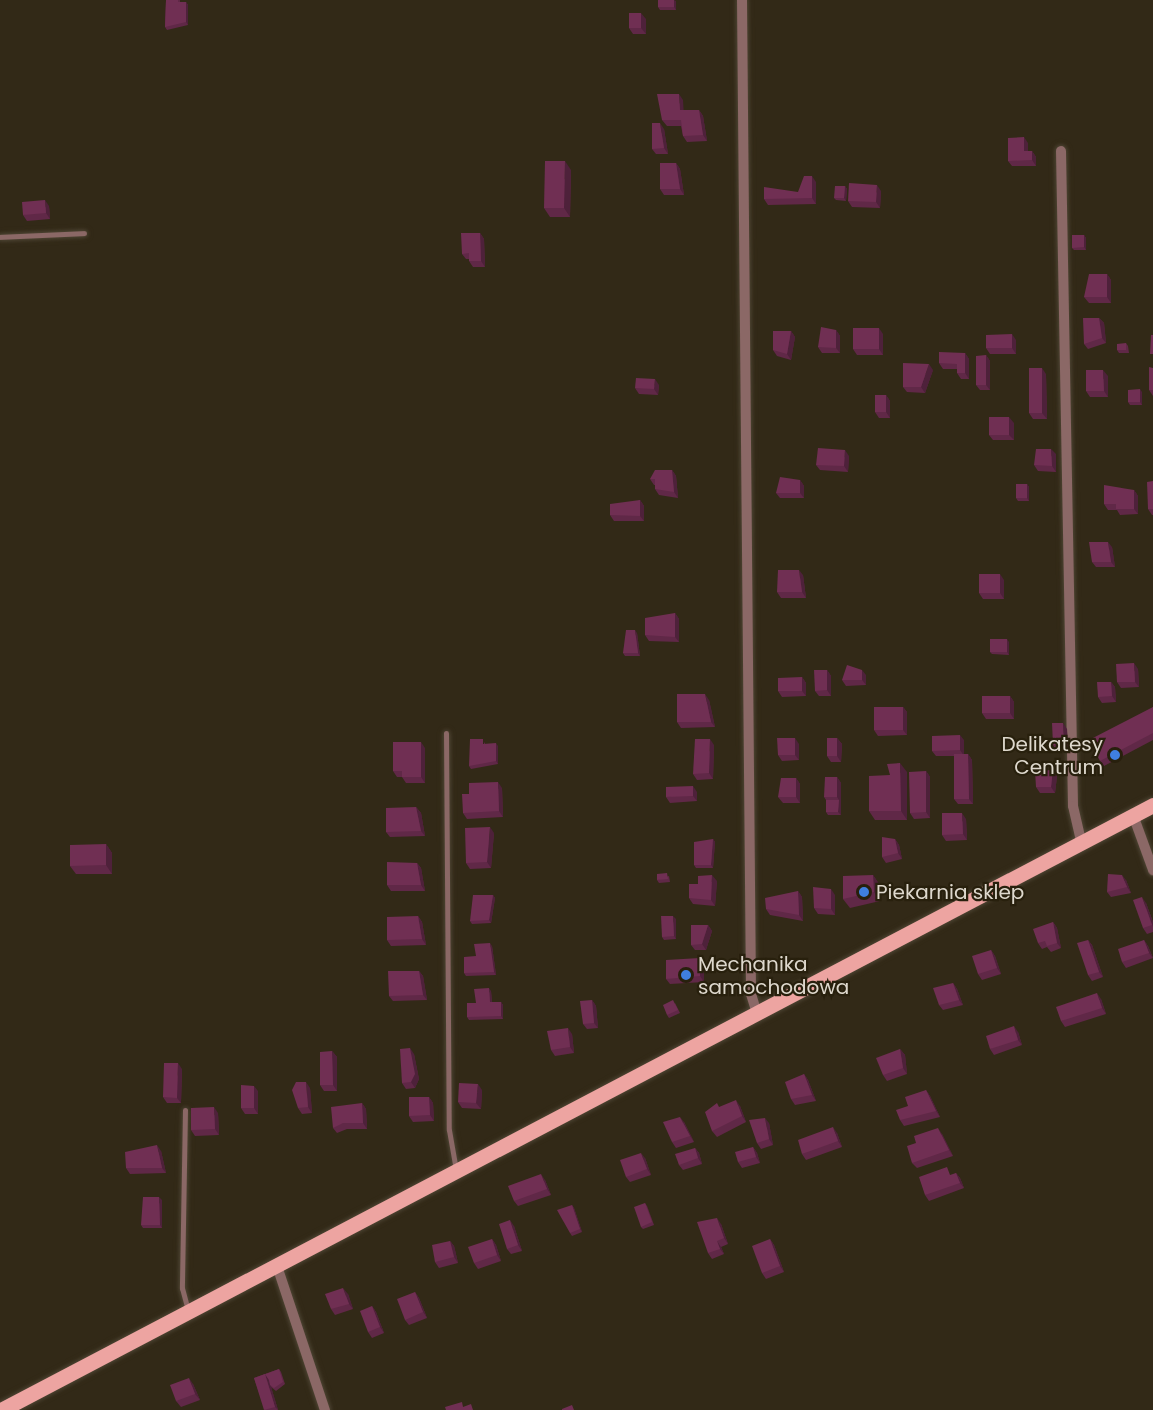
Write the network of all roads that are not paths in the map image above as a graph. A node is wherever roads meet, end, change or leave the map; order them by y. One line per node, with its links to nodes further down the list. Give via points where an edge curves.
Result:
1 (742, 0): 10 (street, via 751,994)
2 (1061, 151): 8 (street, via 1073,806)
3 (84, 233): 4 (lane)
4 (0, 237)
5 (446, 733): 12 (lane, via 449,1130)
6 (1153, 805): 7 (main road)
7 (1133, 815): 8 (main road); 9 (street)
8 (1081, 842): 10 (main road)
9 (1153, 870)
10 (757, 1014): 12 (main road)
11 (185, 1110): 14 (lane, via 182,1288)
12 (457, 1172): 13 (main road)
13 (278, 1266): 14 (main road); 16 (street)
14 (189, 1312): 15 (main road)
15 (1, 1410)
16 (326, 1410)

